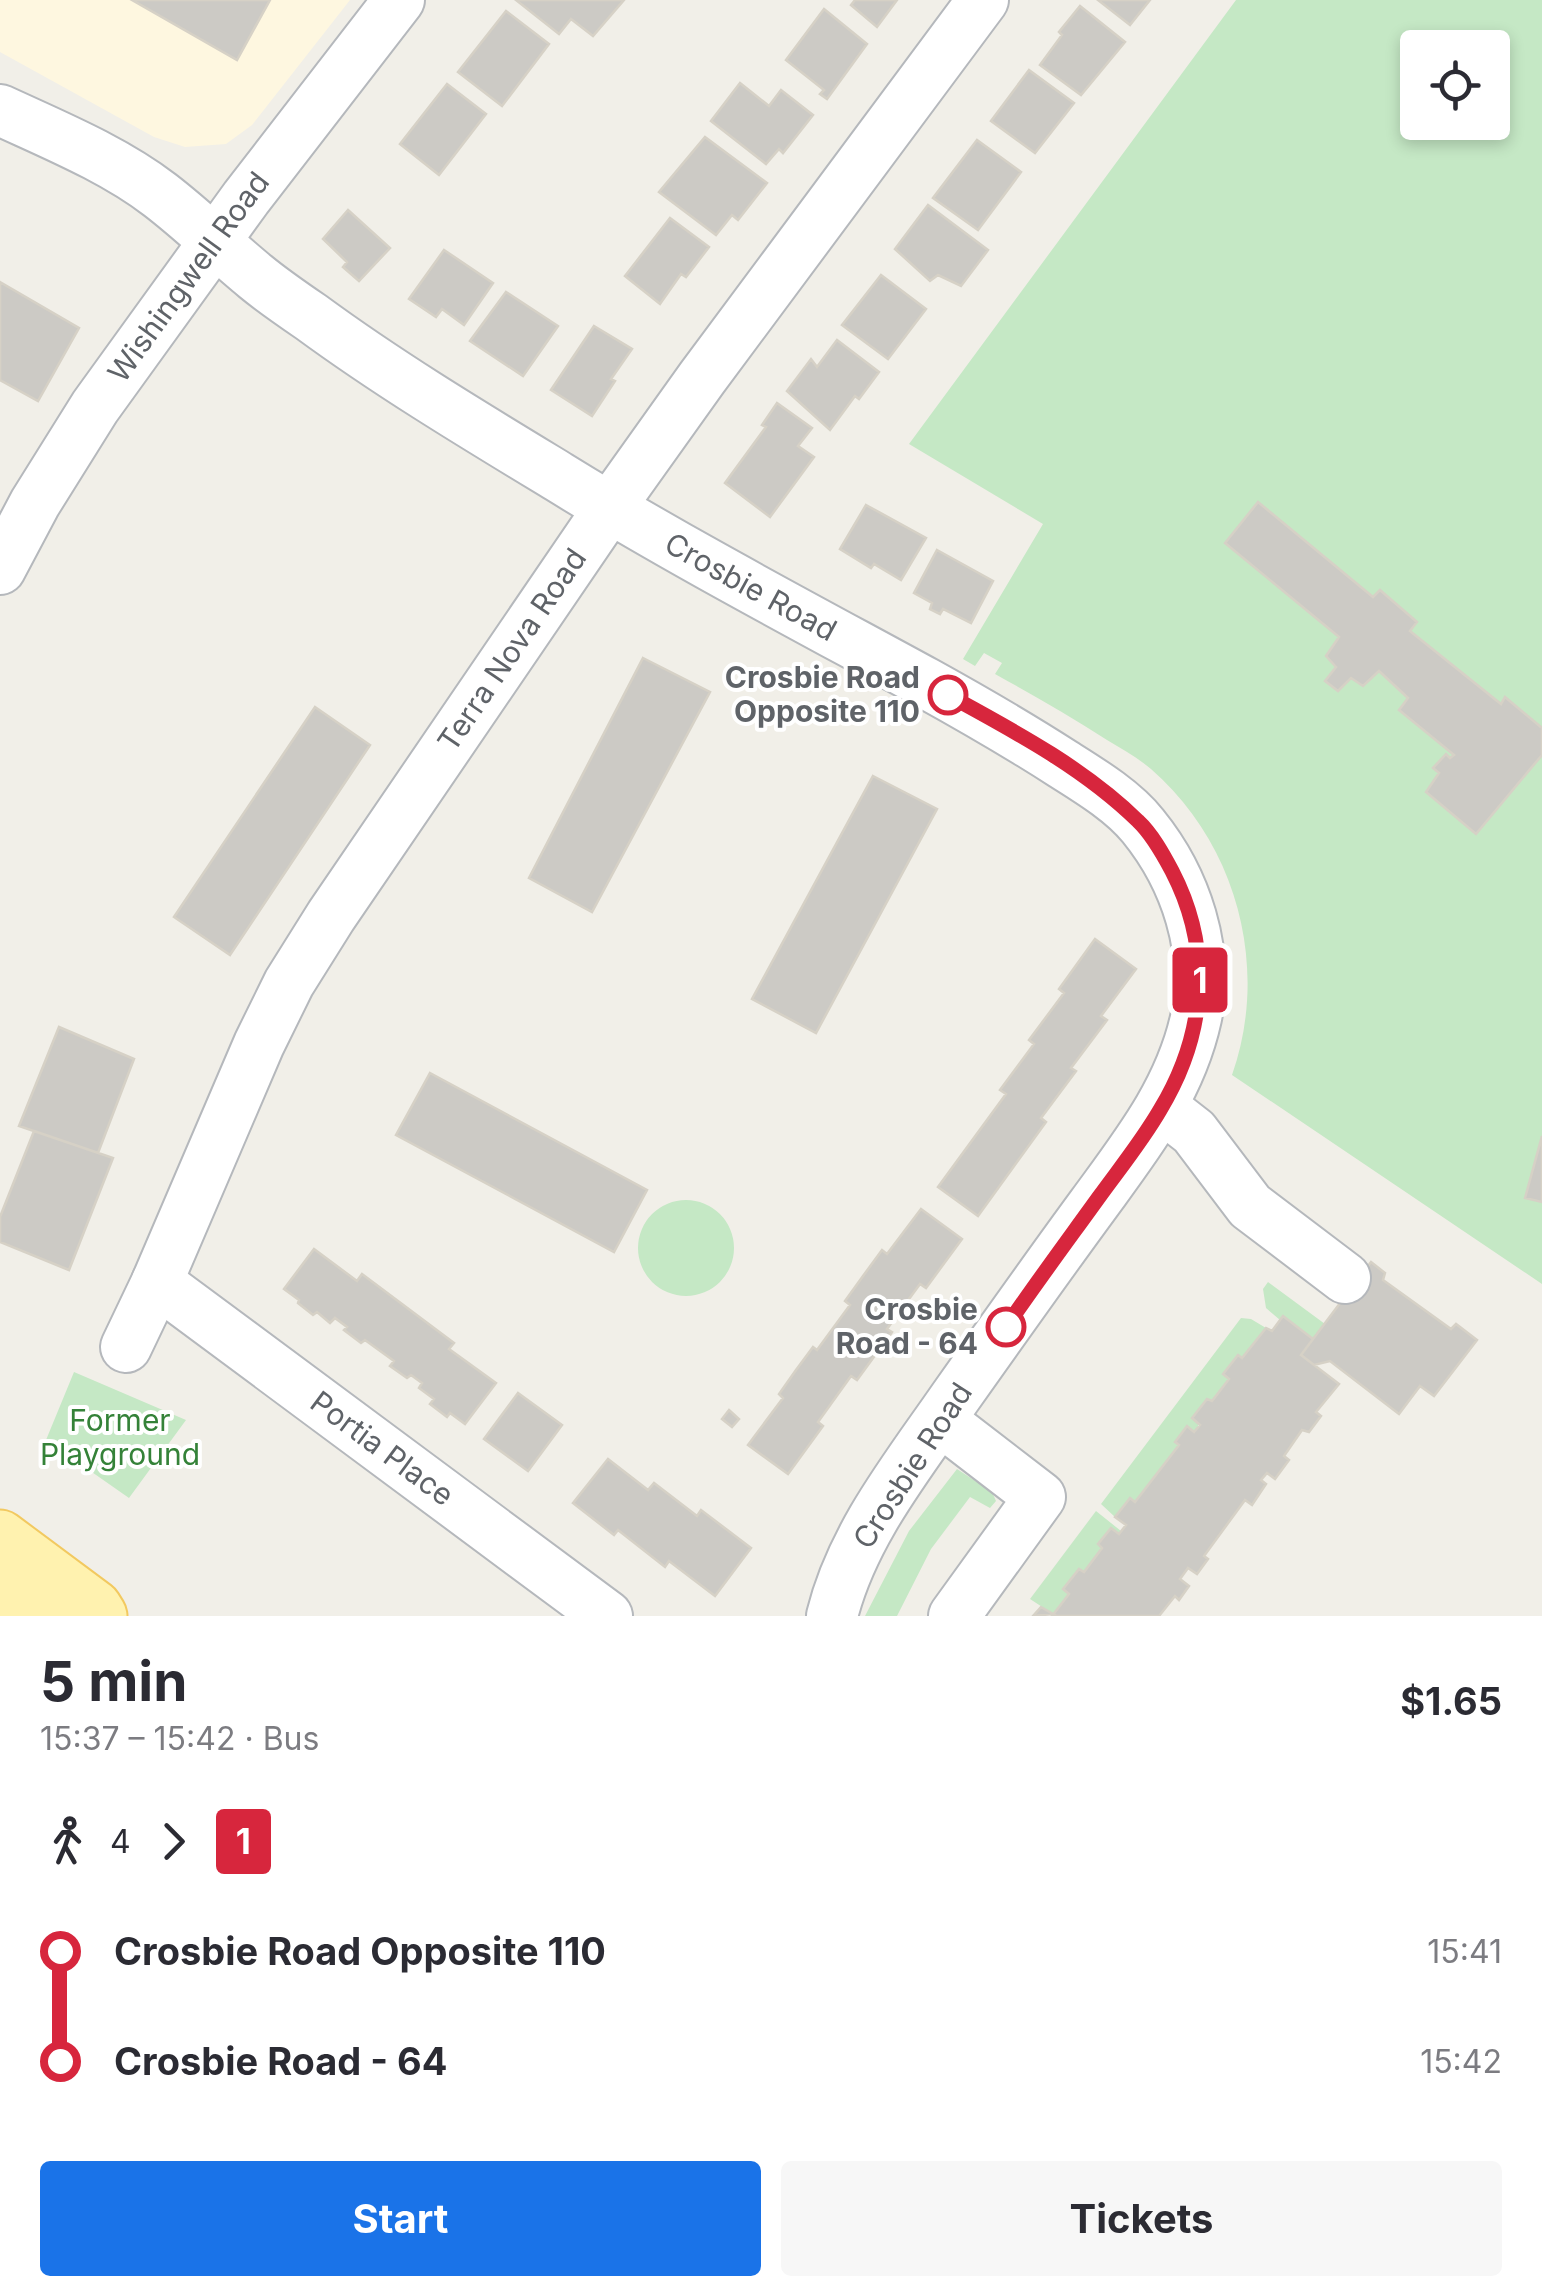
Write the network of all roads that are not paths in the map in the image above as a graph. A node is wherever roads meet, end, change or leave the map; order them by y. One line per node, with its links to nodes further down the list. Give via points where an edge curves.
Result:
1 (399, 0): 4 (street, Wishingwell Road)
2 (983, 0): 5 (street, Terra Nova Road)
3 (0, 110): 4 (street, Crosbie Road, via 156,192)
4 (216, 241): 5 (street, Crosbie Road, via 367,358); 6 (street, Wishingwell Road, via 95,407)
5 (610, 508): 7 (street, Crosbie Road, via 1010,729 1141,823 1185,896 1201,986 1184,1062); 9 (street, Terra Nova Road, via 289,983)
6 (0, 569)
7 (1162, 1107): 8 (street, via 1194,1132 1250,1206); 11 (street, Crosbie Road)
8 (1346, 1278)
9 (158, 1282): 10 (street, Terra Nova Road); 16 (street, Portia Place)
10 (126, 1347)
11 (940, 1420): 17 (street, Crosbie Road, via 858,1545); 18 (street, via 1040,1497)
12 (0, 1538): 15 (main road)
13 (0, 1590): 14 (main road)
14 (39, 1616)
15 (100, 1616)
16 (606, 1616)
17 (832, 1616)
18 (954, 1616)

